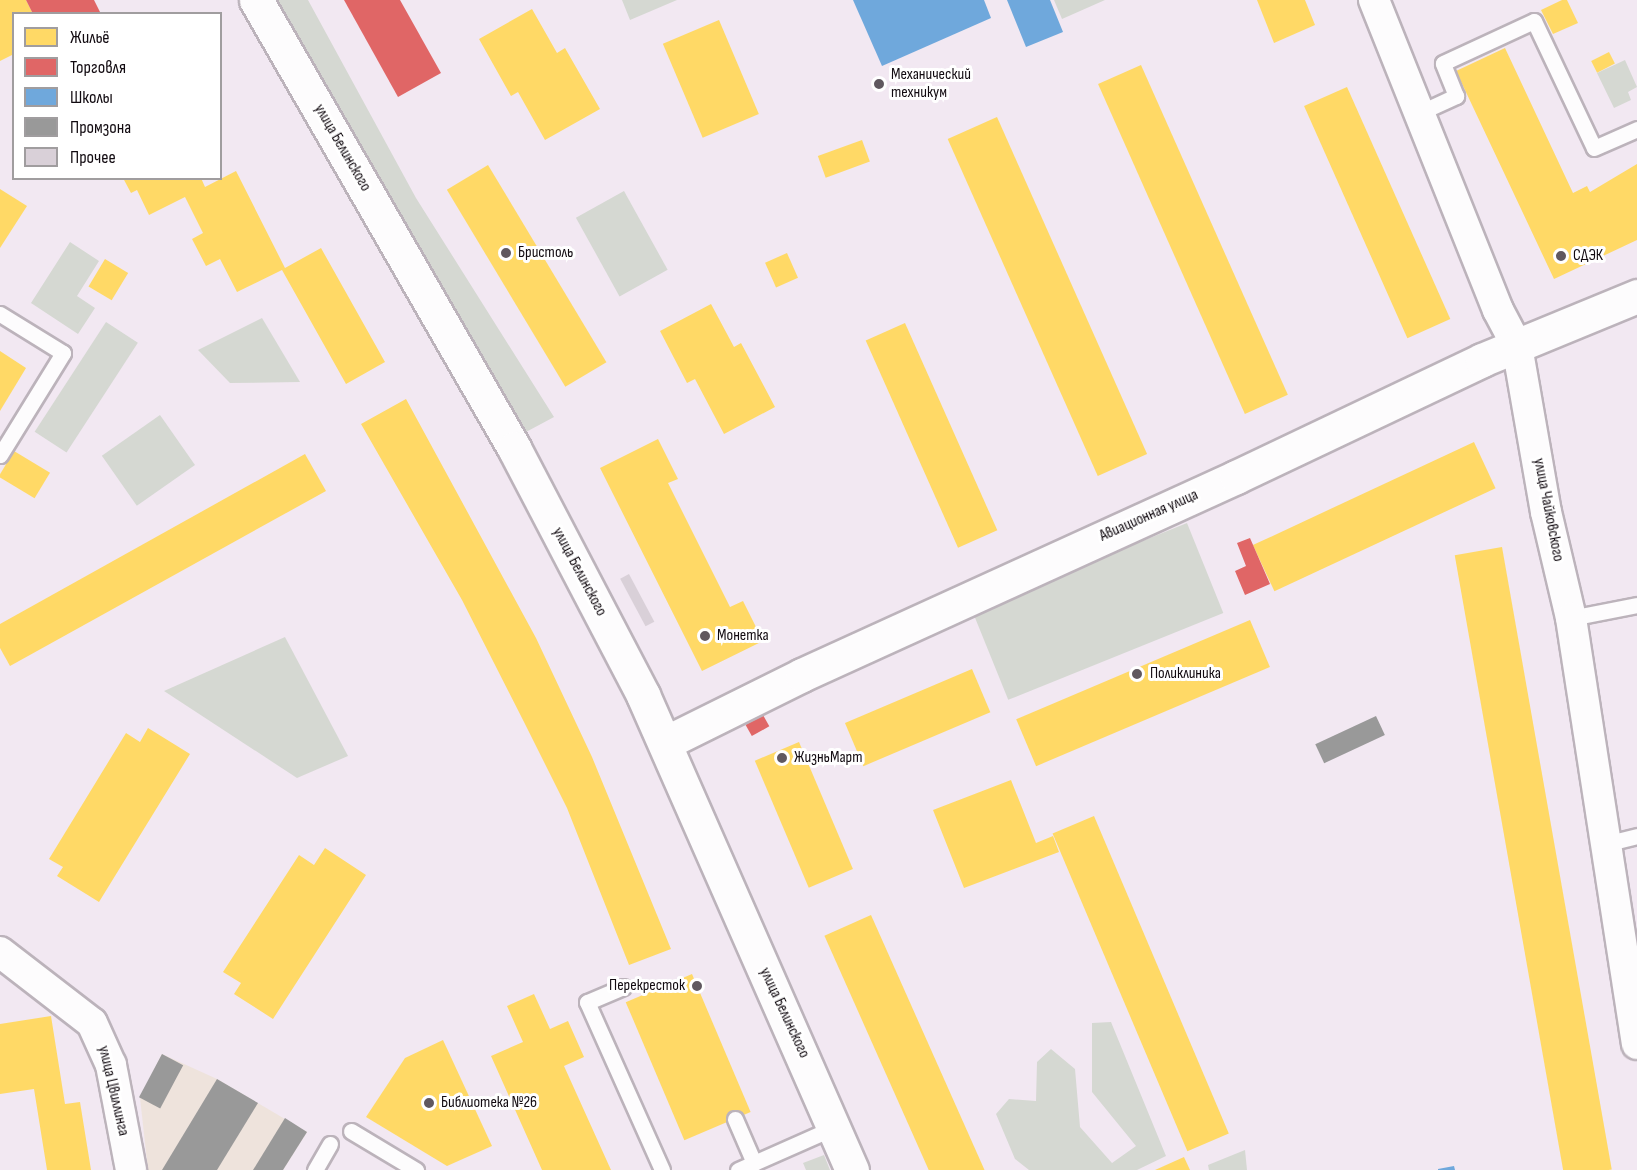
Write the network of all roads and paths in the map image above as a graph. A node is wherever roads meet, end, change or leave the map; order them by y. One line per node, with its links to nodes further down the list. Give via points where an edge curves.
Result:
1 (256, 0): 11 (main road, улица Белинского, via 514,448)
2 (1374, 0): 3 (street, улица Чайковского)
3 (1419, 113): 4 (lane, via 1461,94 1443,63 1534,21 1594,148); 7 (street, улица Чайковского, via 1498,310)
4 (1637, 129)
5 (1637, 296): 7 (main road, Авиационная улица)
6 (0, 314): 8 (lane, via 63,353)
7 (1517, 346): 10 (street, улица Чайковского, via 1546,512); 11 (main road, Авиационная улица, via 864,646)
8 (0, 455)
9 (1637, 605): 10 (lane)
10 (1571, 618): 12 (street, улица Чайковского)
11 (665, 743): 17 (main road, улица Белинского)
12 (1623, 839): 15 (street, улица Чайковского)
13 (0, 952): 21 (street, улица Цвиллинга, via 96,1030 111,1065)
14 (623, 987): 24 (lane, via 587,1002)
15 (1637, 1044)
16 (735, 1119): 20 (lane)
17 (835, 1127): 20 (lane); 26 (main road, улица Белинского)
18 (351, 1131): 23 (lane)
19 (330, 1144): 22 (lane)
20 (754, 1163): 25 (lane)
21 (131, 1170)
22 (315, 1170)
23 (416, 1170)
24 (662, 1170)
25 (738, 1170)
26 (852, 1170)

